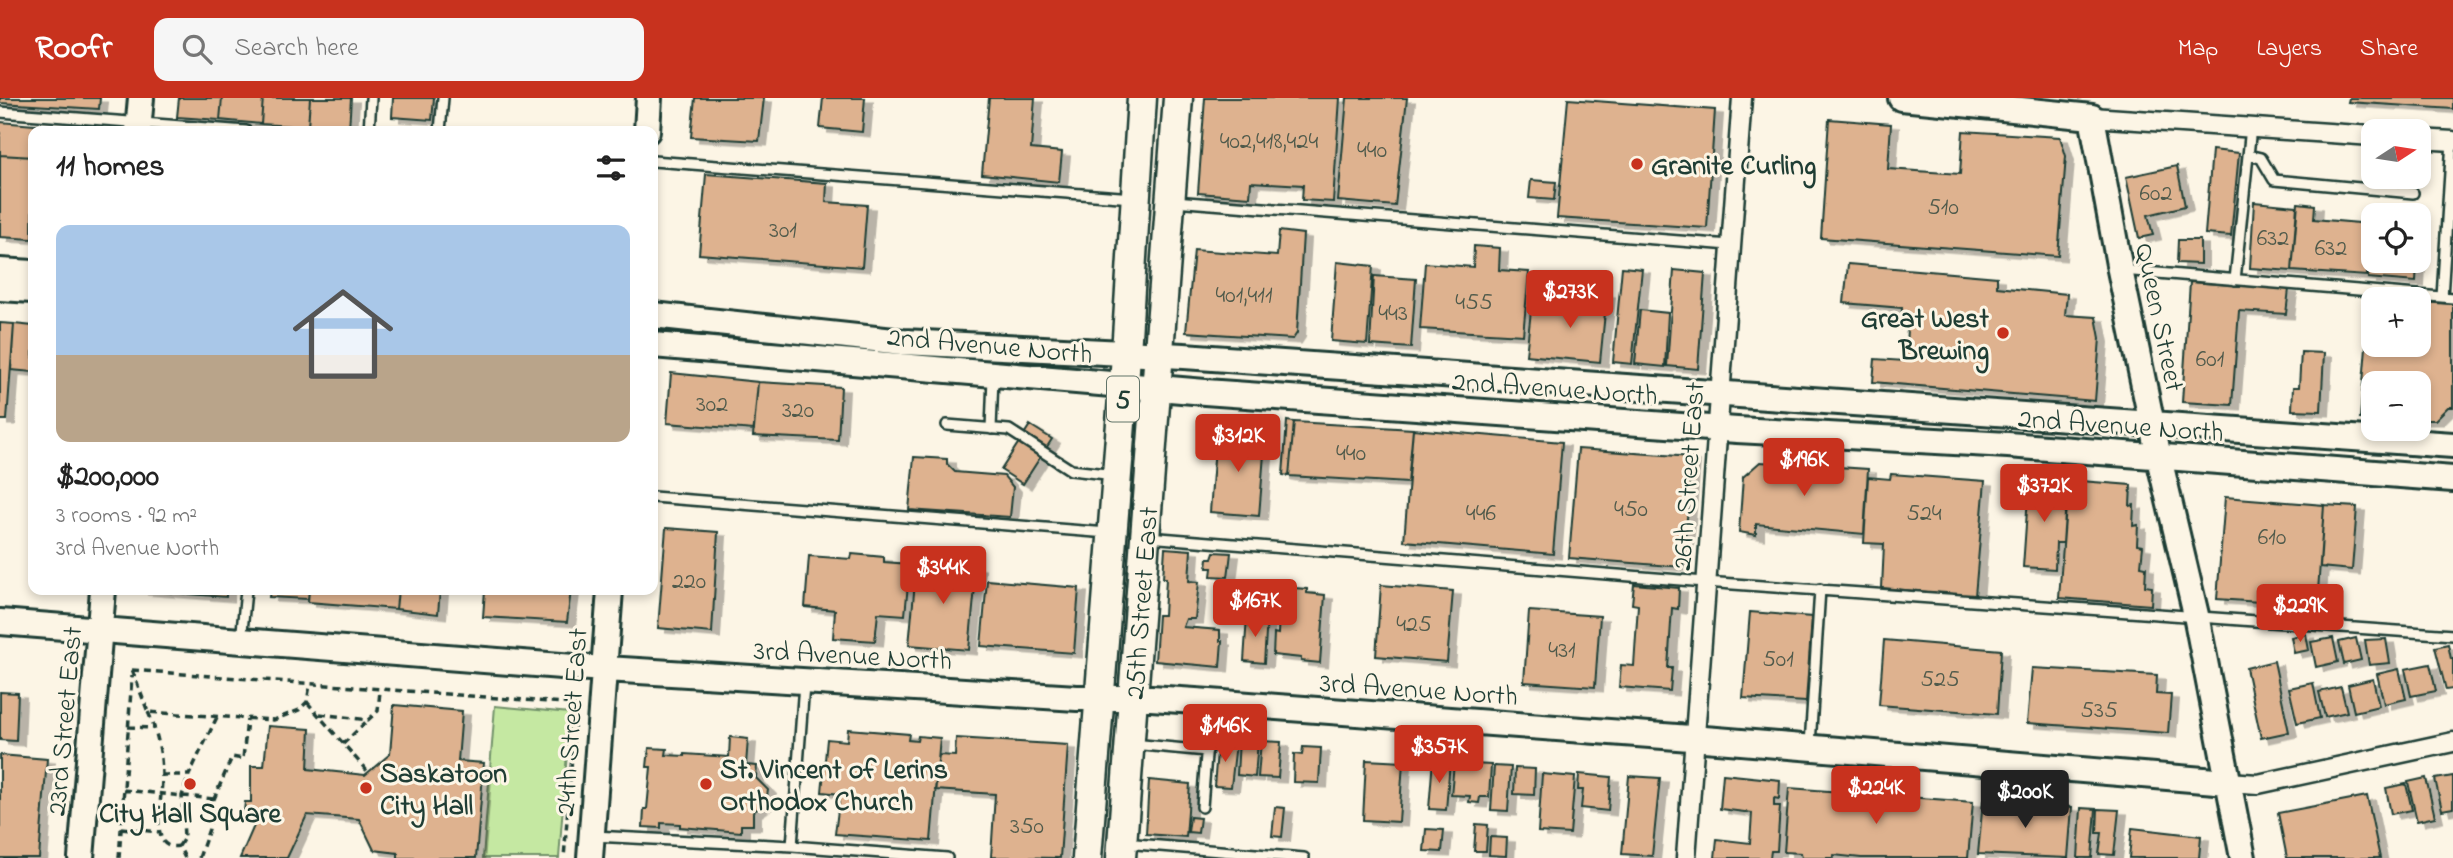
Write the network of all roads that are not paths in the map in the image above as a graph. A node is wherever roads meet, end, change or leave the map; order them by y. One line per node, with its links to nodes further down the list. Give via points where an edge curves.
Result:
1 (141, 98): 14 (main road)
2 (371, 98): 15 (lane)
3 (443, 98): 16 (lane)
4 (649, 98): 17 (main road)
5 (1142, 98): 25 (main road, 25th Street East / 5)
6 (1178, 98): 26 (main road, 25th Street East / 5)
7 (1742, 98): 27 (street, 26th Street East)
8 (1901, 98): 9 (main road)
9 (1972, 102): 10 (main road)
10 (2034, 105): 12 (main road)
11 (0, 112): 13 (lane)
12 (2092, 117): 18 (street); 28 (main road, Queen Street)
13 (129, 126)
14 (138, 126)
15 (369, 126)
16 (440, 126)
17 (647, 126)
18 (2251, 127): 19 (street); 22 (lane)
19 (2361, 135)
20 (2431, 140): 21 (street)
21 (2452, 141): 34 (lane)
22 (2248, 155): 24 (lane, via 2261,158 2274,180); 31 (lane)
23 (658, 161): 25 (lane)
24 (2413, 193)
25 (1136, 198): 38 (main road, 25th Street East / 5)
26 (1172, 201): 27 (lane); 39 (main road, 25th Street East / 5)
27 (1730, 245): 43 (street, 26th Street East)
28 (2120, 270): 31 (lane); 45 (main road, Queen Street)
29 (0, 271): 30 (main road)
30 (28, 273)
31 (2235, 280): 34 (lane)
32 (0, 288): 33 (main road)
33 (28, 290)
34 (2442, 297): 35 (lane)
35 (2453, 298)
36 (658, 316): 38 (main road, 2nd Avenue North, via 902,342)
37 (658, 345): 40 (main road, 2nd Avenue North)
38 (1125, 354): 39 (main road, 2nd Avenue North); 41 (main road, 25th Street East / 5)
39 (1159, 355): 42 (main road, 25th Street East / 5); 43 (main road, 2nd Avenue North)
40 (993, 375): 41 (main road, 2nd Avenue North); 47 (lane)
41 (1124, 385): 42 (main road, 2nd Avenue North); 50 (main road, 25th Street East / 5)
42 (1157, 387): 46 (main road, 2nd Avenue North); 54 (main road, 25th Street East / 5)
43 (1719, 395): 45 (main road, 2nd Avenue North); 46 (street, 26th Street East)
44 (947, 425): 47 (lane)
45 (2152, 425): 48 (main road, 2nd Avenue North); 49 (main road, Queen Street)
46 (1717, 428): 49 (main road, 2nd Avenue North); 55 (street, 26th Street East)
47 (991, 429): 50 (lane, via 1009,430 1071,470)
48 (2453, 445)
49 (2159, 458): 51 (main road, 2nd Avenue North); 60 (main road, Queen Street)
50 (1117, 475): 53 (main road, 25th Street East / 5)
51 (2453, 479)
52 (658, 497): 53 (lane)
53 (1112, 534): 68 (main road, 25th Street East / 5)
54 (1146, 537): 55 (lane); 67 (main road, 25th Street East / 5)
55 (1705, 582): 56 (lane); 70 (street, 26th Street East)
56 (1820, 589): 60 (lane); 73 (lane)
57 (103, 595): 62 (main road, 23rd Street East)
58 (246, 595): 64 (lane)
59 (611, 595): 65 (main road, 24th Street East)
60 (2196, 615): 63 (lane); 75 (main road, Queen Street)
61 (0, 622): 62 (main road, 3rd Avenue North)
62 (100, 630): 64 (main road, 3rd Avenue North); 81 (main road, 23rd Street East)
63 (2453, 635)
64 (241, 642): 65 (main road, 3rd Avenue North)
65 (604, 668): 66 (main road, 3rd Avenue North); 78 (main road, 24th Street East)
66 (805, 682): 68 (main road, 3rd Avenue North); 77 (lane)
67 (1133, 698): 68 (main road, 3rd Avenue North); 69 (main road, 3rd Avenue North); 72 (main road, 25th Street East / 5)
68 (1100, 699): 83 (main road, 25th Street East / 5)
69 (1210, 702): 70 (main road, 3rd Avenue North); 74 (lane)
70 (1694, 738): 73 (main road, 3rd Avenue North); 85 (street, 26th Street East)
71 (2453, 742): 75 (street, 3rd Avenue North, via 2258,784)
72 (1130, 744): 74 (lane); 79 (main road, 25th Street East / 5)
73 (1810, 747): 75 (main road, 3rd Avenue North)
74 (1207, 751): 76 (lane)
75 (2228, 782): 86 (main road, Queen Street)
76 (1202, 807)
77 (792, 846): 78 (lane); 80 (lane)
78 (590, 847)
79 (1122, 851): 84 (lane)
80 (841, 854): 82 (lane)
81 (81, 858)
82 (947, 858)
83 (1087, 858)
84 (1304, 858)
85 (1686, 858)
86 (2243, 858)

